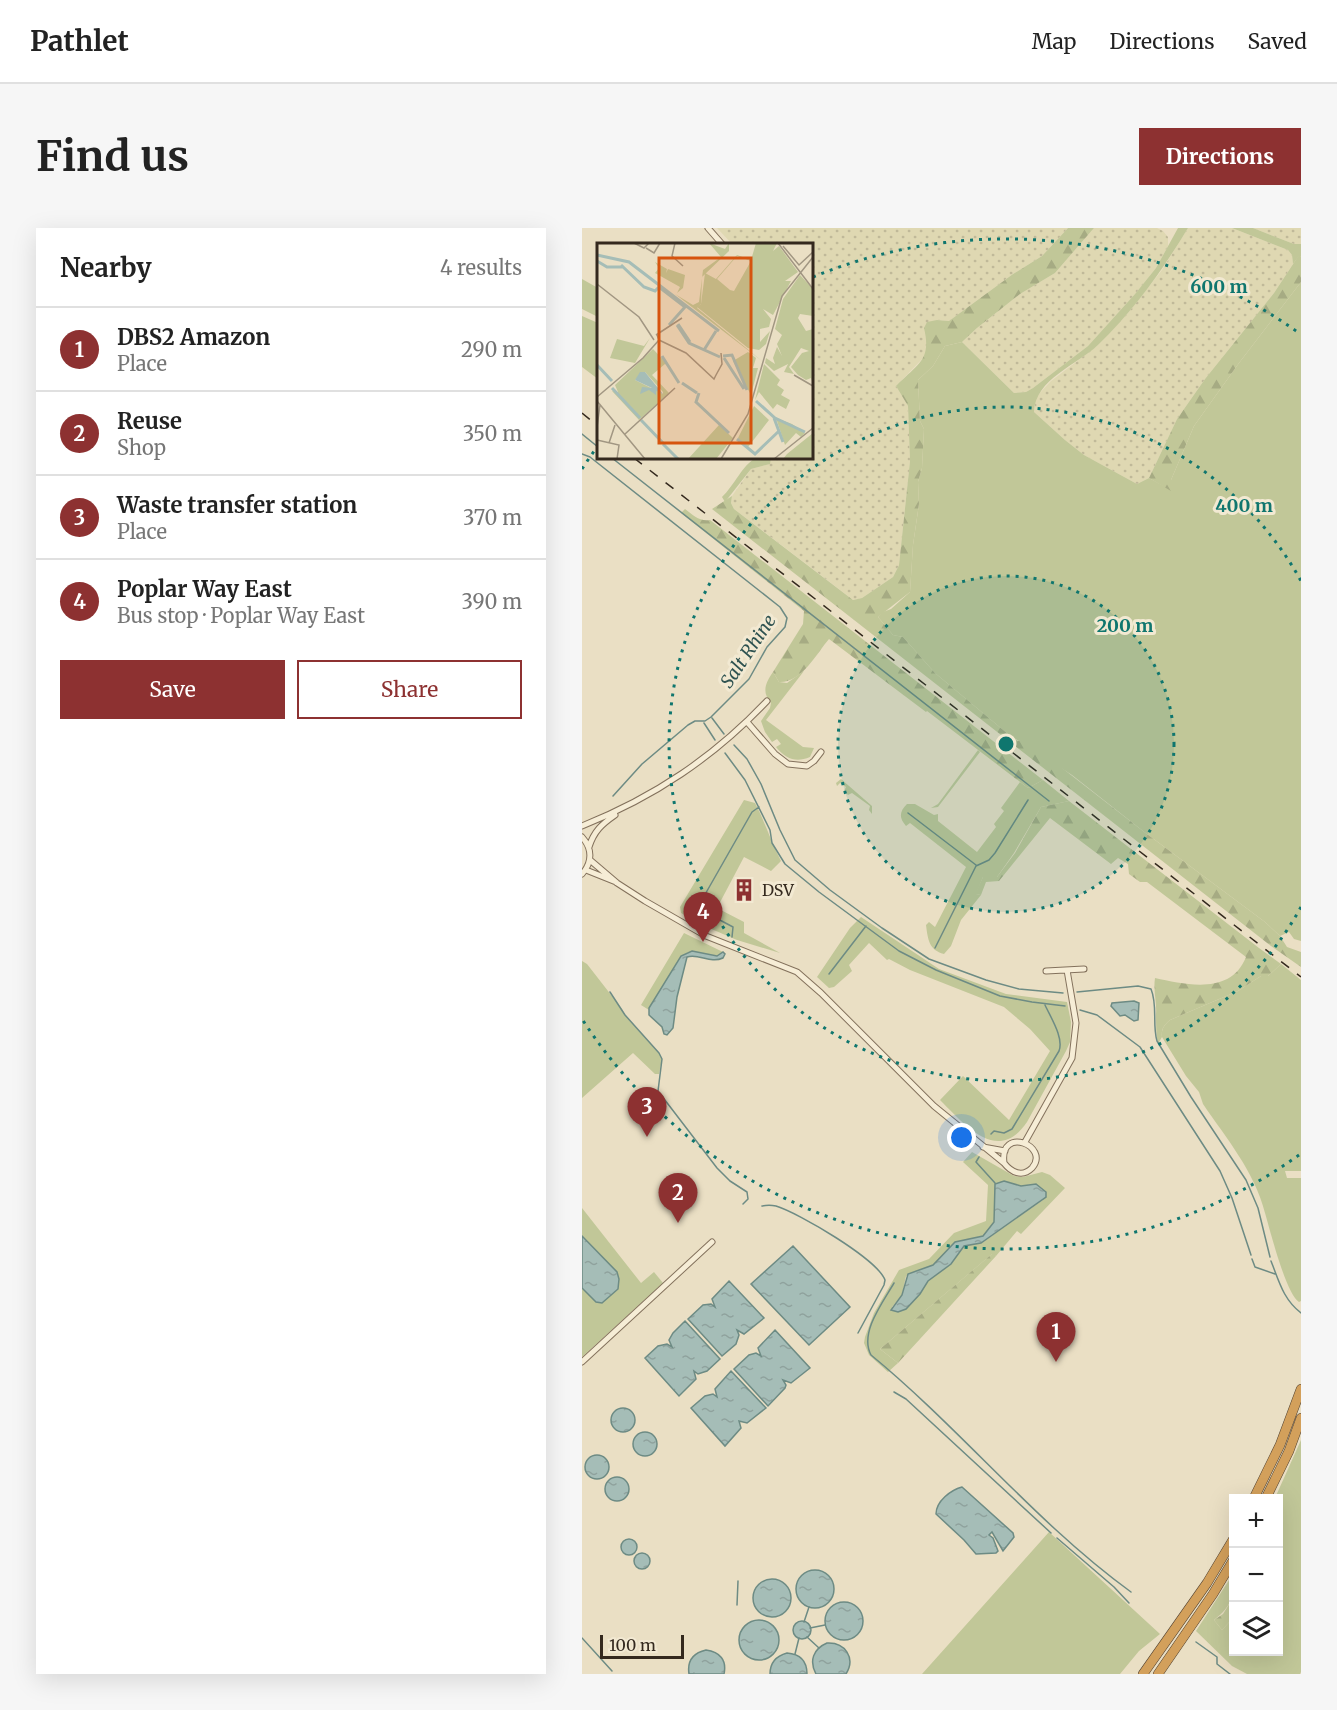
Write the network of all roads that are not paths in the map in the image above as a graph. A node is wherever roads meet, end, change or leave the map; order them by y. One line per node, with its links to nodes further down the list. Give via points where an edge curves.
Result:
1 (708, 228): 2 (street)
2 (721, 243)
3 (766, 701): 4 (street)
4 (747, 722): 5 (street, via 788,764 807,766); 6 (street, via 658,790)
5 (821, 752)
6 (621, 810): 7 (street); 9 (street, via 593,834)
7 (582, 826)
8 (582, 837): 9 (street)
9 (589, 847): 10 (street)
10 (590, 860): 11 (street); 12 (street)
11 (584, 872): 12 (street)
12 (617, 883): 17 (street, via 706,936 797,972 934,1106)
13 (1083, 969): 14 (street)
14 (1067, 970): 15 (street); 16 (street, via 1076,1023 1072,1058)
15 (1046, 971)
16 (1025, 1142): 18 (street, via 1009,1145); 19 (street, via 1035,1153 1031,1169 1016,1173)
17 (982, 1146): 18 (street); 19 (street)
18 (1005, 1151): 19 (street)
19 (1004, 1163)
20 (712, 1242): 21 (street)
21 (582, 1362)
22 (1301, 1389): 24 (highway)
23 (1301, 1418): 25 (highway)
24 (1256, 1494)
25 (1268, 1494)
26 (1229, 1545): 28 (highway)
27 (1229, 1566): 29 (highway)
28 (1143, 1674)
29 (1158, 1674)

